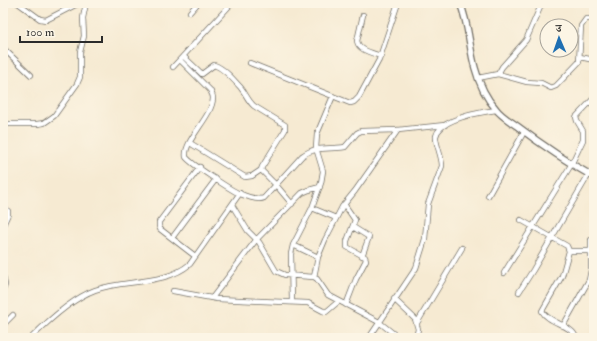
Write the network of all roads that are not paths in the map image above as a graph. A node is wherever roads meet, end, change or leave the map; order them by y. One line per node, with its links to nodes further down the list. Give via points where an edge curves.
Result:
1 (18, 3): 9 (street, via 40,19 46,20)
2 (79, 3): 9 (street)
3 (86, 3): 26 (street, via 83,18 84,36 80,52 80,77 77,84 54,116 44,123)
4 (198, 3): 10 (street)
5 (232, 3): 16 (street)
6 (398, 3): 14 (street)
7 (460, 3): 22 (street)
8 (542, 3): 20 (street, via 526,40)
9 (73, 4)
10 (190, 12)
11 (363, 15): 14 (street, via 358,45)
12 (594, 19): 15 (street, via 586,19 581,26)
13 (3, 48): 21 (street)
14 (381, 56): 23 (street, via 354,102 350,103)
15 (580, 57): 17 (street); 20 (street, via 576,65 551,88)
16 (181, 58): 19 (street); 30 (street, via 213,96 209,111); 34 (street, via 202,74 214,65 221,68 241,88 250,103 285,125 285,130)
17 (594, 60)
18 (250, 63): 23 (street)
19 (173, 66)
20 (498, 74): 22 (street)
21 (31, 75)
22 (478, 78): 25 (street)
23 (333, 96): 31 (street, via 319,127)
24 (594, 98): 32 (street, via 576,117 583,131 583,140)
25 (496, 110): 27 (street, via 462,116); 29 (street)
26 (3, 124)
27 (445, 125): 28 (street); 70 (street, via 436,136 442,166 428,204 424,246 416,268)
28 (398, 130): 31 (street, via 361,131 345,147); 42 (street, via 356,191)
29 (524, 132): 32 (street); 40 (street)
30 (190, 143): 33 (street, via 186,149 186,157); 34 (street, via 245,177)
31 (316, 148): 37 (street, via 302,156); 38 (street, via 323,175)
32 (571, 165): 35 (street); 49 (street)
33 (200, 167): 36 (street); 52 (street, via 159,222 160,230)
34 (262, 170): 37 (street)
35 (592, 176): 51 (street)
36 (216, 178): 39 (street); 52 (street)
37 (276, 184): 39 (street, via 261,200); 41 (street)
38 (320, 187): 41 (street, via 305,191); 45 (street)
39 (240, 193): 43 (street)
40 (488, 196)
41 (292, 204): 53 (street)
42 (344, 204): 46 (street); 50 (street, via 355,220)
43 (232, 205): 53 (street); 59 (street)
44 (3, 207): 48 (street, via 8,211)
45 (312, 208): 46 (street); 55 (street)
46 (336, 218): 61 (street)
47 (522, 220): 49 (street)
48 (3, 225)
49 (532, 225): 51 (street); 62 (street)
50 (354, 227): 60 (street, via 369,237); 60 (street, via 346,245 348,249)
51 (553, 236): 57 (street); 68 (street)
52 (172, 238): 59 (street)
53 (256, 240): 63 (street, via 276,270 285,275); 69 (street)
54 (591, 240): 58 (street)
55 (293, 245): 61 (street); 63 (street)
56 (462, 248): 76 (street)
57 (569, 250): 58 (street); 78 (street, via 562,276 542,311)
58 (591, 251): 78 (street, via 590,280)
59 (195, 256): 79 (street, via 184,269 167,276 98,289 87,294 55,315)
60 (362, 256): 73 (street, via 366,262)
61 (318, 257): 65 (street)
62 (504, 273)
63 (292, 275): 65 (street); 72 (street)
64 (3, 276): 66 (street)
65 (314, 277): 71 (street, via 326,293)
66 (3, 290)
67 (173, 291): 69 (street)
68 (519, 292)
69 (212, 298): 72 (street)
70 (394, 299): 75 (street); 76 (street)
71 (339, 301): 72 (street, via 326,312 311,303); 73 (street)
72 (292, 302)
73 (346, 305): 75 (street)
74 (13, 315): 77 (street)
75 (379, 322): 80 (street); 81 (street)
76 (417, 323): 82 (street)
77 (3, 325)
78 (563, 326): 83 (street, via 573,332)
79 (31, 338)
80 (368, 338)
81 (399, 338)
82 (416, 338)
83 (576, 338)

